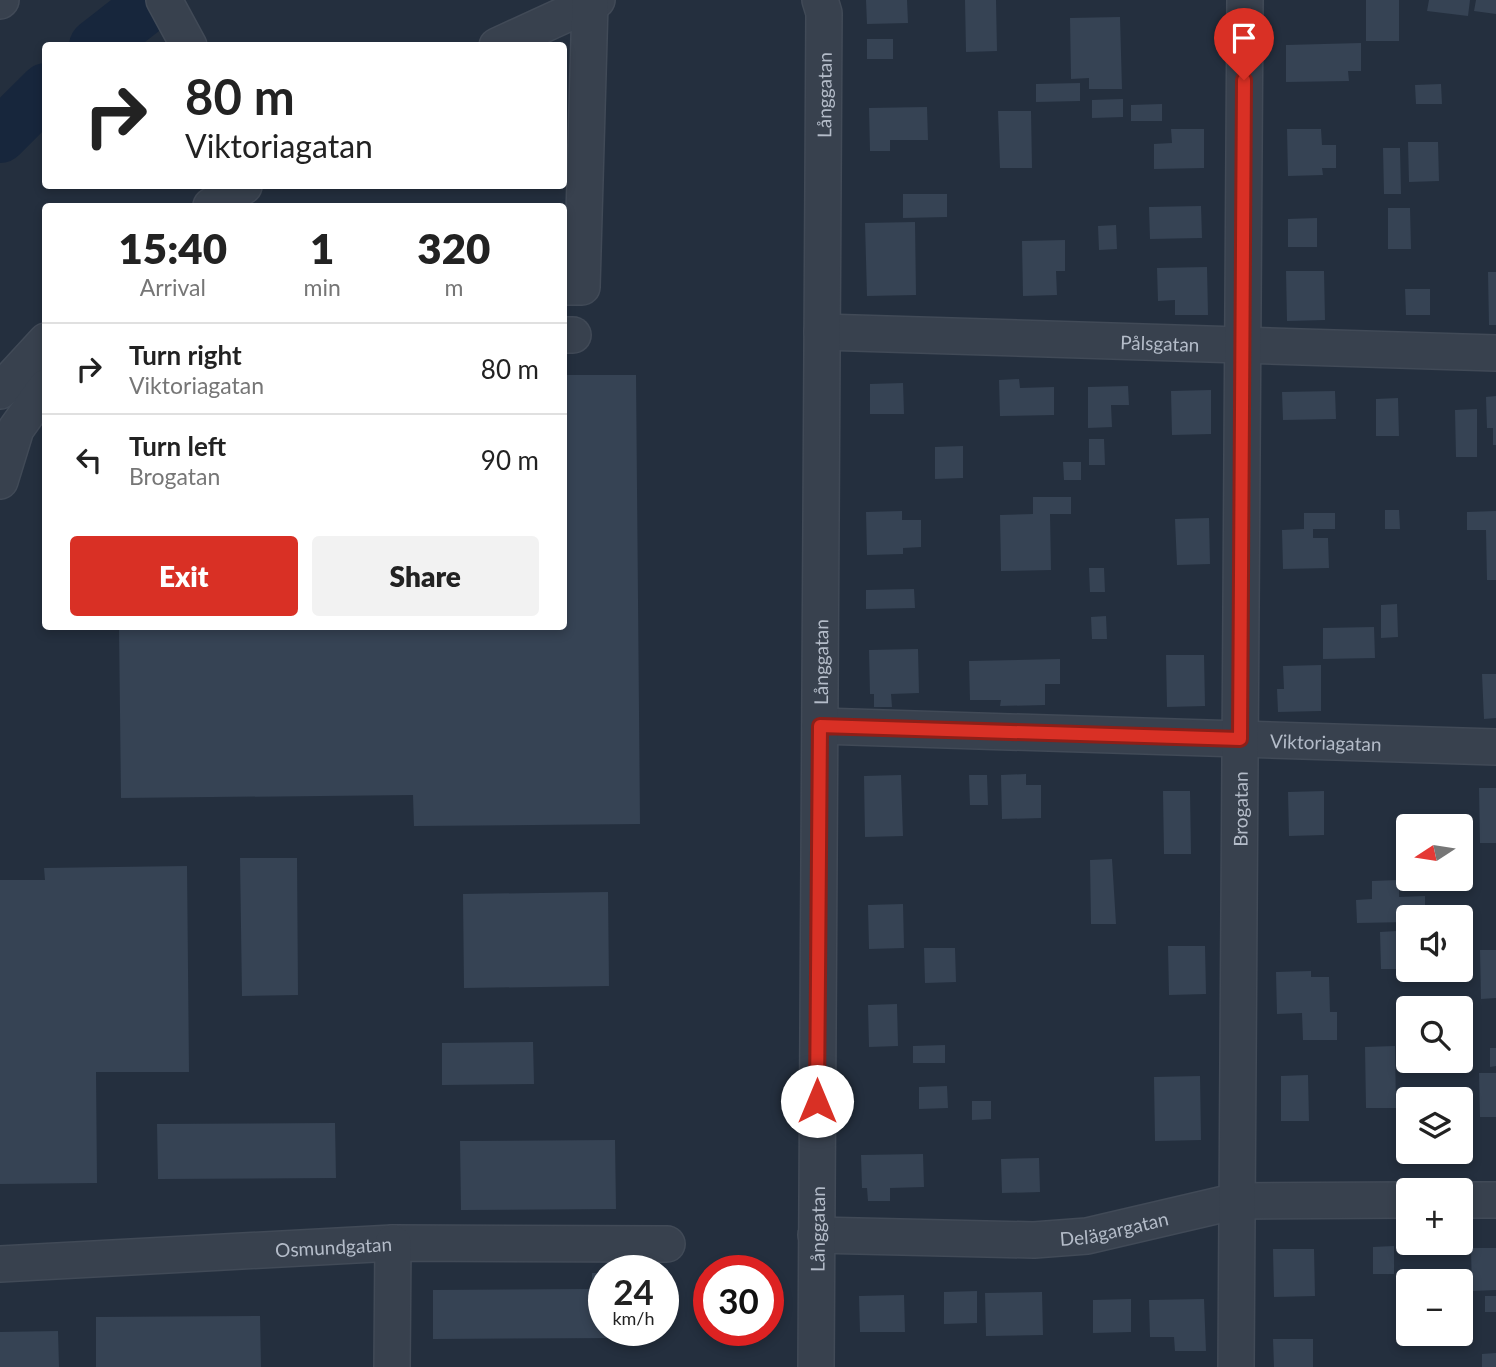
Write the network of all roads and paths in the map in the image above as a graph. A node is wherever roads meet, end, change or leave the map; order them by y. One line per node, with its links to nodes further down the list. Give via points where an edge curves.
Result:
1 (164, 0): 5 (street)
2 (820, 0): 10 (street, Långgatan, via 824,13)
3 (1245, 0): 12 (street, Brogatan)
4 (594, 1): 6 (street); 9 (street, via 582,287)
5 (187, 42)
6 (506, 42)
7 (239, 189): 8 (street)
8 (216, 203)
9 (567, 287)
10 (822, 332): 12 (street, Pålsgatan); 17 (street, Långgatan)
11 (42, 345): 14 (street)
12 (1242, 345): 13 (street, Pålsgatan); 18 (street, Brogatan)
13 (1496, 353)
14 (0, 391)
15 (42, 393): 16 (street, via 16,429)
16 (0, 481)
17 (820, 726): 18 (street, Viktoriagatan); 24 (street, Långgatan)
18 (1240, 739): 19 (street, Viktoriagatan); 23 (street, Brogatan)
19 (1496, 747)
20 (1396, 1199): 23 (street, Delägargatan)
21 (1473, 1200): 22 (street)
22 (1496, 1200)
23 (1237, 1201): 24 (street, Delägargatan, via 1087,1236 1034,1240); 30 (street, Brogatan)
24 (816, 1235): 29 (street, Långgatan)
25 (393, 1243): 26 (street, Osmundgatan); 27 (street, Osmundgatan); 28 (street)
26 (667, 1244)
27 (0, 1264)
28 (392, 1367)
29 (816, 1367)
30 (1236, 1367)

